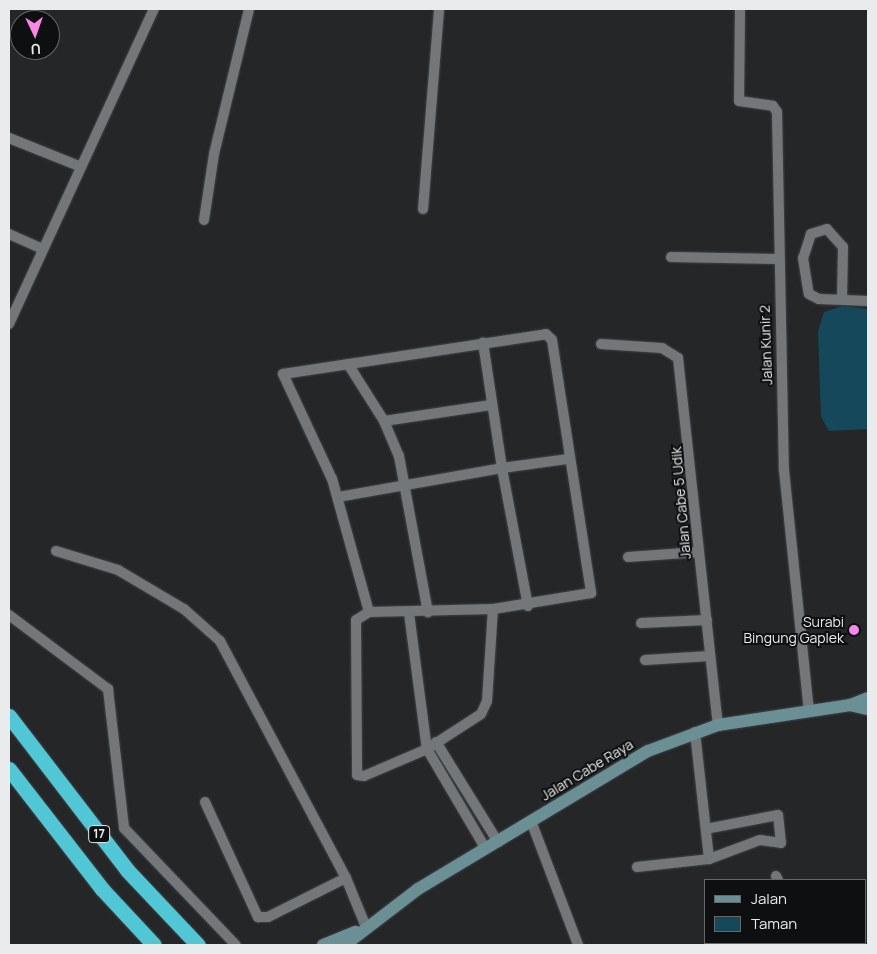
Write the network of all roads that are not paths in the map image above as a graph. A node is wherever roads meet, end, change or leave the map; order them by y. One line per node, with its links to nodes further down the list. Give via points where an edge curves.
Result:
1 (154, 9): 6 (street)
2 (249, 9): 8 (street, via 214,154)
3 (439, 9): 7 (street)
4 (740, 9): 12 (street, Jalan Kunir 2, via 739,101 773,106 777,112)
5 (9, 138): 6 (street)
6 (79, 166): 10 (street)
7 (423, 208)
8 (204, 220)
9 (9, 234): 10 (street)
10 (40, 248): 15 (street)
11 (670, 258): 12 (street)
12 (777, 259): 41 (street, Jalan Kunir 2, via 784,470)
13 (842, 299): 13 (street, via 843,247 827,229 811,234 803,258 809,294); 14 (street)
14 (868, 301)
15 (9, 324)
16 (483, 342): 18 (street); 19 (street); 21 (street, via 551,336)
17 (600, 344): 26 (street, Jalan Cabe 5 Udik, via 662,348 678,358)
18 (348, 364): 20 (street); 24 (street, via 286,372 282,376)
19 (491, 405): 20 (street); 22 (street)
20 (384, 421): 23 (street)
21 (568, 459): 22 (street); 28 (street, via 591,593)
22 (502, 468): 23 (street); 28 (street)
23 (407, 484): 24 (street); 31 (street)
24 (338, 498): 30 (street)
25 (56, 551): 55 (street, via 118,570 184,609 220,641)
26 (699, 552): 27 (street); 34 (street, Jalan Cabe 5 Udik)
27 (628, 557)
28 (528, 606): 29 (street)
29 (493, 609): 31 (street); 45 (street, via 486,708)
30 (369, 612): 32 (street); 46 (street, via 356,620 353,632 357,774 364,776)
31 (428, 612): 32 (street)
32 (409, 613): 46 (street)
33 (9, 615): 59 (street, via 108,689 124,828)
34 (707, 620): 35 (street); 36 (street, Jalan Cabe 5 Udik)
35 (641, 623)
36 (710, 656): 37 (street); 43 (street, Jalan Cabe 5 Udik)
37 (645, 660)
38 (868, 698): 39 (main road, Jalan Cabe Raya)
39 (850, 705): 40 (main road, Jalan Cabe Raya); 41 (main road, Jalan Cabe Raya)
40 (868, 709)
41 (810, 711): 43 (main road, Jalan Cabe Raya)
42 (9, 716): 58 (highway, 17, via 128,870)
43 (718, 725): 44 (main road, Jalan Cabe Raya)
44 (695, 732): 49 (main road, Jalan Cabe Raya, via 648,752); 50 (street)
45 (436, 742): 46 (street); 51 (street)
46 (426, 749): 52 (street)
47 (9, 769): 57 (highway, 17, via 102,889)
48 (205, 802): 55 (street, via 258,916 268,917)
49 (531, 821): 51 (main road, Jalan Cabe Raya); 62 (street)
50 (706, 829): 53 (street); 53 (street, via 776,815 780,818 781,843 760,840)
51 (498, 842): 52 (main road, Jalan Cabe Raya)
52 (486, 848): 56 (main road, Jalan Cabe Raya, via 418,889)
53 (709, 859): 54 (street)
54 (637, 867)
55 (346, 878): 56 (street)
56 (366, 927): 60 (main road, Jalan Cabe Raya); 61 (main road, Jalan Cabe Raya)
57 (154, 945)
58 (198, 945)
59 (236, 945)
60 (323, 945)
61 (345, 945)
62 (578, 945)

